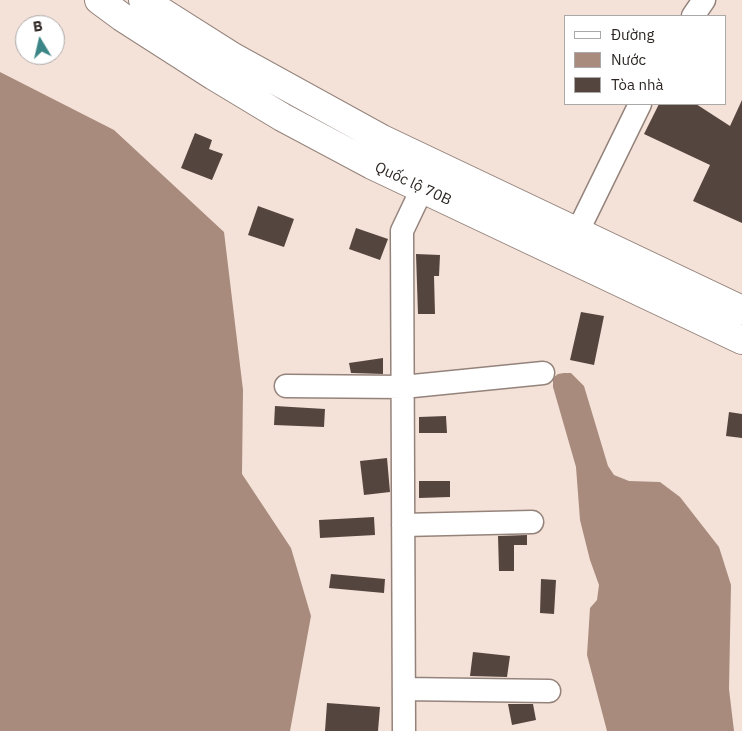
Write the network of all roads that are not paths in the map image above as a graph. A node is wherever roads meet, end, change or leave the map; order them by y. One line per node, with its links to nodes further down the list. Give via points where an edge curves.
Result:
1 (98, 0): 6 (main road, Quốc lộ 70B, via 274,112)
2 (143, 0): 7 (main road, Quốc lộ 70B, via 233,57 382,139)
3 (704, 0): 4 (street)
4 (694, 15)
5 (640, 105): 7 (street)
6 (422, 188): 8 (main road, Quốc lộ 70B); 13 (street, via 402,231)
7 (586, 236): 8 (main road); 9 (main road, Quốc lộ 70B)
8 (573, 260): 10 (main road, Quốc lộ 70B)
9 (740, 305)
10 (742, 340)
11 (543, 373): 13 (street)
12 (286, 386): 13 (street)
13 (403, 387): 15 (street)
14 (532, 522): 15 (street)
15 (403, 525): 16 (street)
16 (404, 689): 17 (street); 18 (street)
17 (549, 691)
18 (404, 731)

